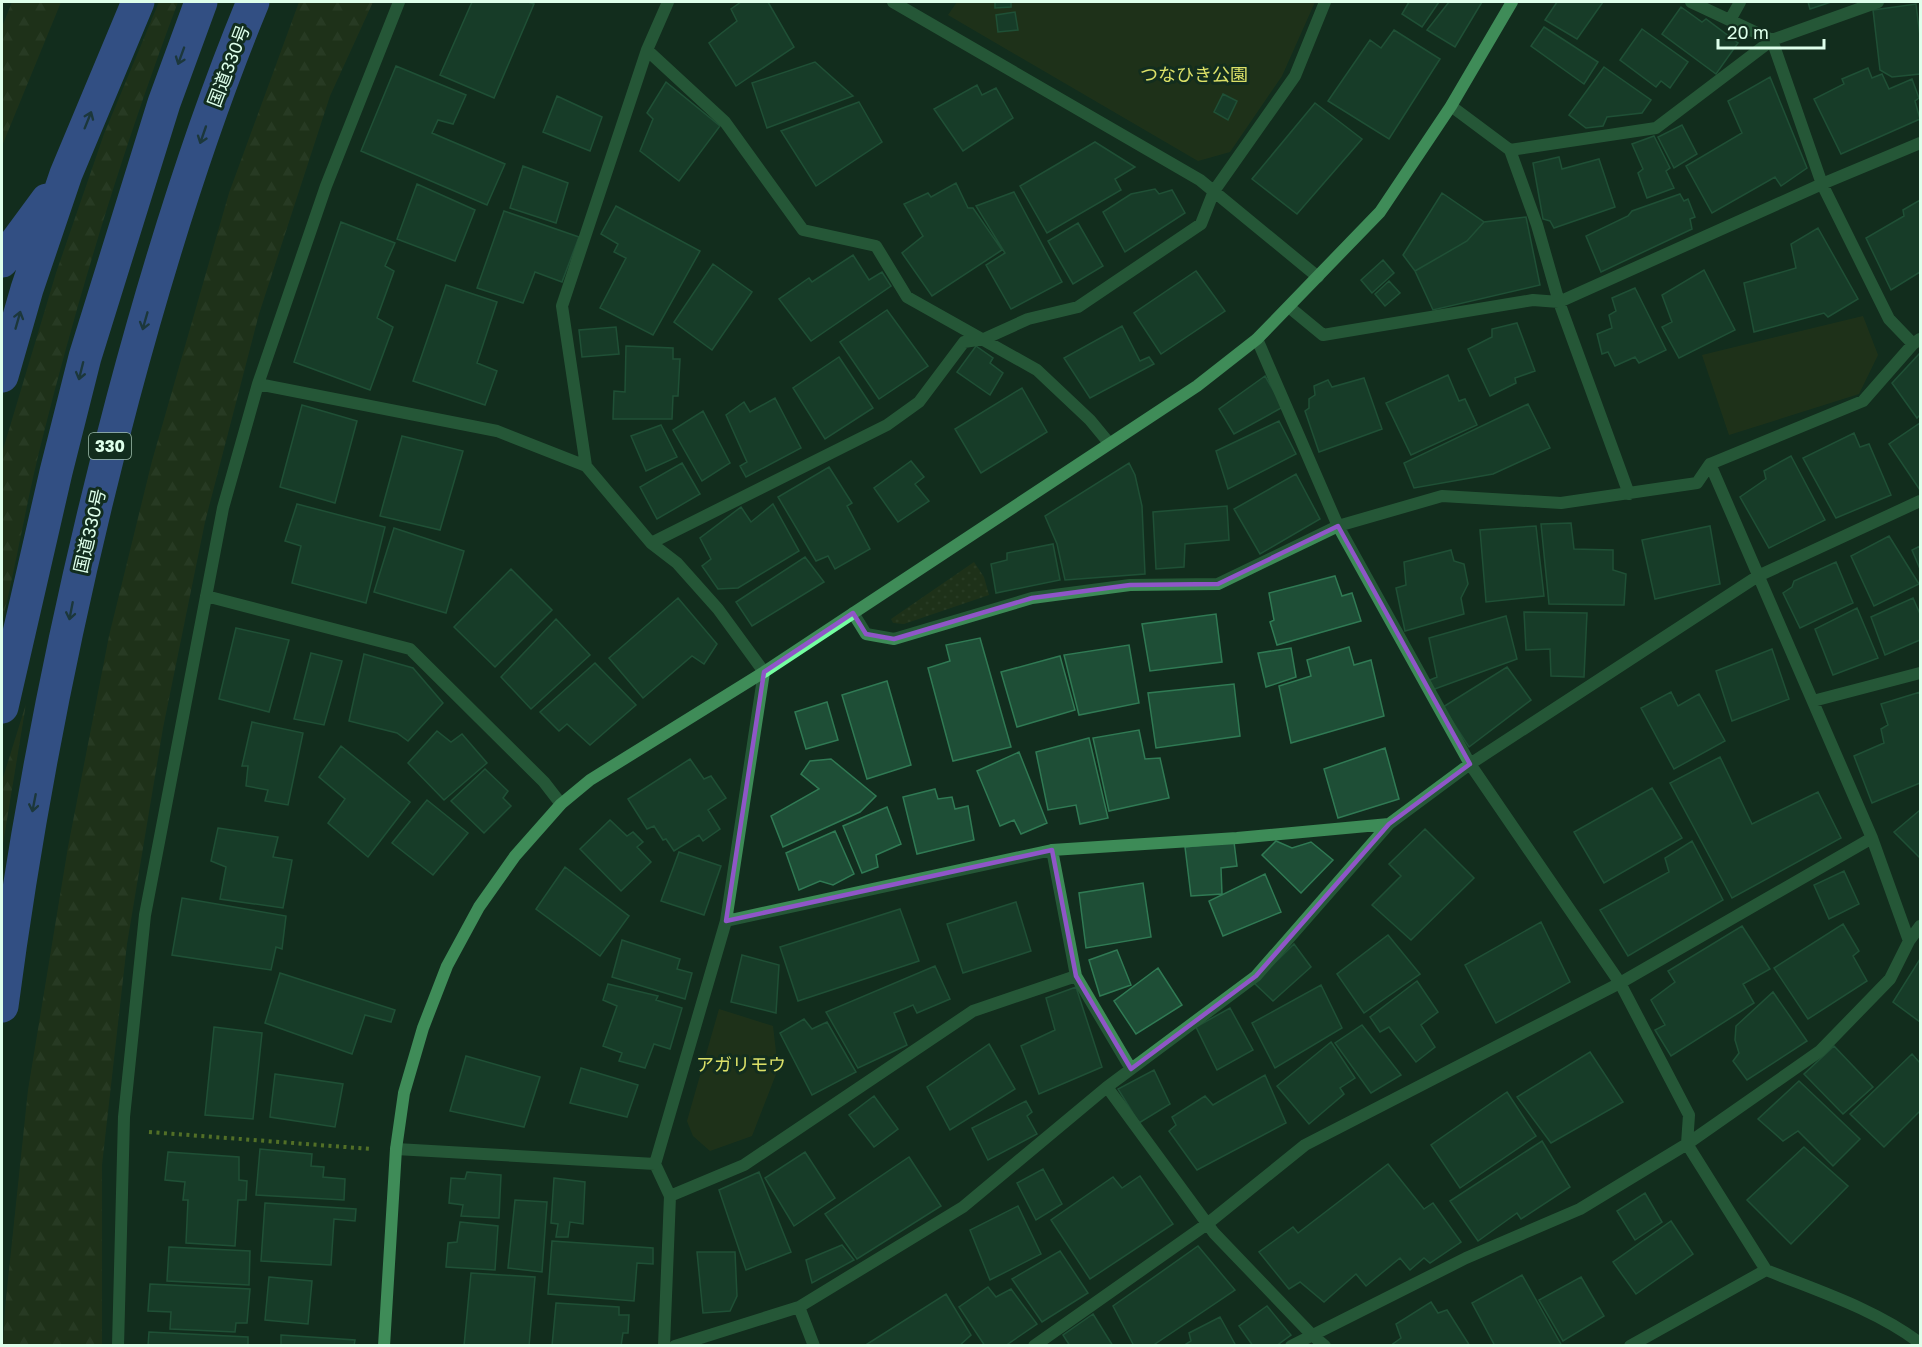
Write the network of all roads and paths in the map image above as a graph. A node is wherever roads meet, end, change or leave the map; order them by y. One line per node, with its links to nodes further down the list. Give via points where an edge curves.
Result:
1 (138, 2): 18 (highway, one-way to 1)
2 (201, 2): 43 (highway, one-way to 43, via 164,104 85,357)
3 (254, 2): 49 (highway, 国道330号 / 330, one-way to 49, via 204,131 171,231 106,461)
4 (399, 2): 29 (street, via 326,186)
5 (668, 2): 14 (street)
6 (893, 2): 20 (street)
7 (1325, 2): 20 (street, via 1295,76)
8 (1512, 2): 15 (street)
9 (1691, 2): 12 (street)
10 (1740, 2): 12 (street)
11 (1878, 2): 13 (street)
12 (1730, 20): 13 (street)
13 (1772, 40): 17 (street, via 1656,128); 19 (street)
14 (647, 50): 25 (street, via 725,122 803,230 876,246 907,297); 32 (street, via 562,306)
15 (1451, 106): 17 (street); 22 (street, via 1380,212)
16 (1920, 142): 19 (street)
17 (1510, 150): 23 (street)
18 (66, 174): 21 (highway); 28 (highway, one-way to 18)
19 (1822, 184): 23 (street); 27 (street, via 1889,319)
20 (1214, 191): 22 (street); 25 (street, via 1201,224 1078,307 1028,319)
21 (2, 261)
22 (1318, 277): 24 (street)
23 (1559, 302): 24 (street, via 1533,300 1323,335); 33 (street)
24 (1289, 307): 26 (street)
25 (984, 339): 30 (street, via 1037,370); 36 (street, via 964,342 918,402 887,425)
26 (1257, 339): 30 (street, via 1197,386); 35 (street)
27 (1917, 342): 31 (street, via 1863,401)
28 (2, 376)
29 (258, 384): 32 (street, via 497,431); 38 (street, via 223,508)
30 (1109, 443): 39 (street)
31 (1710, 464): 33 (street, via 1697,483); 37 (street)
32 (586, 466): 36 (street)
33 (1629, 494): 35 (street, via 1561,503 1442,496)
34 (1920, 501): 37 (street)
35 (1338, 526): 39 (street, via 1218,584 1130,585 1032,598 894,639 866,634); 44 (street)
36 (651, 543): 40 (street, via 677,563 718,609)
37 (1758, 576): 42 (street); 44 (street)
38 (206, 596): 45 (street, via 410,649 544,782); 58 (street, via 145,915)
39 (853, 613): 40 (street)
40 (764, 672): 45 (street, via 590,780); 50 (street)
41 (1920, 673): 42 (street)
42 (1813, 701): 47 (street)
43 (2, 707)
44 (1470, 764): 46 (street); 54 (street)
45 (561, 804): 60 (street, via 491,890 447,966 404,1093)
46 (1389, 824): 48 (street); 56 (street, via 1256,976)
47 (1872, 838): 52 (street); 54 (street)
48 (1052, 850): 50 (street); 53 (street)
49 (8, 904): 55 (highway, 国道330号 / 330)
50 (726, 921): 61 (street)
51 (1920, 926): 52 (street)
52 (1909, 941): 59 (street, via 1890,979 1820,1051)
53 (1076, 976): 56 (street); 62 (street, via 973,1011 744,1165)
54 (1620, 982): 59 (street, via 1689,1114); 63 (street, via 1305,1145)
55 (2, 1006)
56 (1131, 1069): 57 (street)
57 (1107, 1087): 63 (street); 65 (street, via 963,1207)
58 (124, 1130): 60 (path); 68 (street)
59 (1687, 1144): 64 (street); 66 (street, via 1580,1209 1466,1258)
60 (396, 1149): 61 (street); 69 (street)
61 (655, 1164): 62 (street)
62 (670, 1196): 70 (street)
63 (1207, 1224): 66 (street); 73 (street)
64 (1766, 1270): 67 (street, via 1872,1314); 76 (street)
65 (799, 1307): 71 (street); 72 (street)
66 (1311, 1334): 74 (street); 75 (street)
67 (1920, 1343)
68 (118, 1346)
69 (384, 1346)
70 (664, 1346)
71 (675, 1346)
72 (814, 1346)
73 (1034, 1346)
74 (1291, 1346)
75 (1325, 1346)
76 (1629, 1346)

